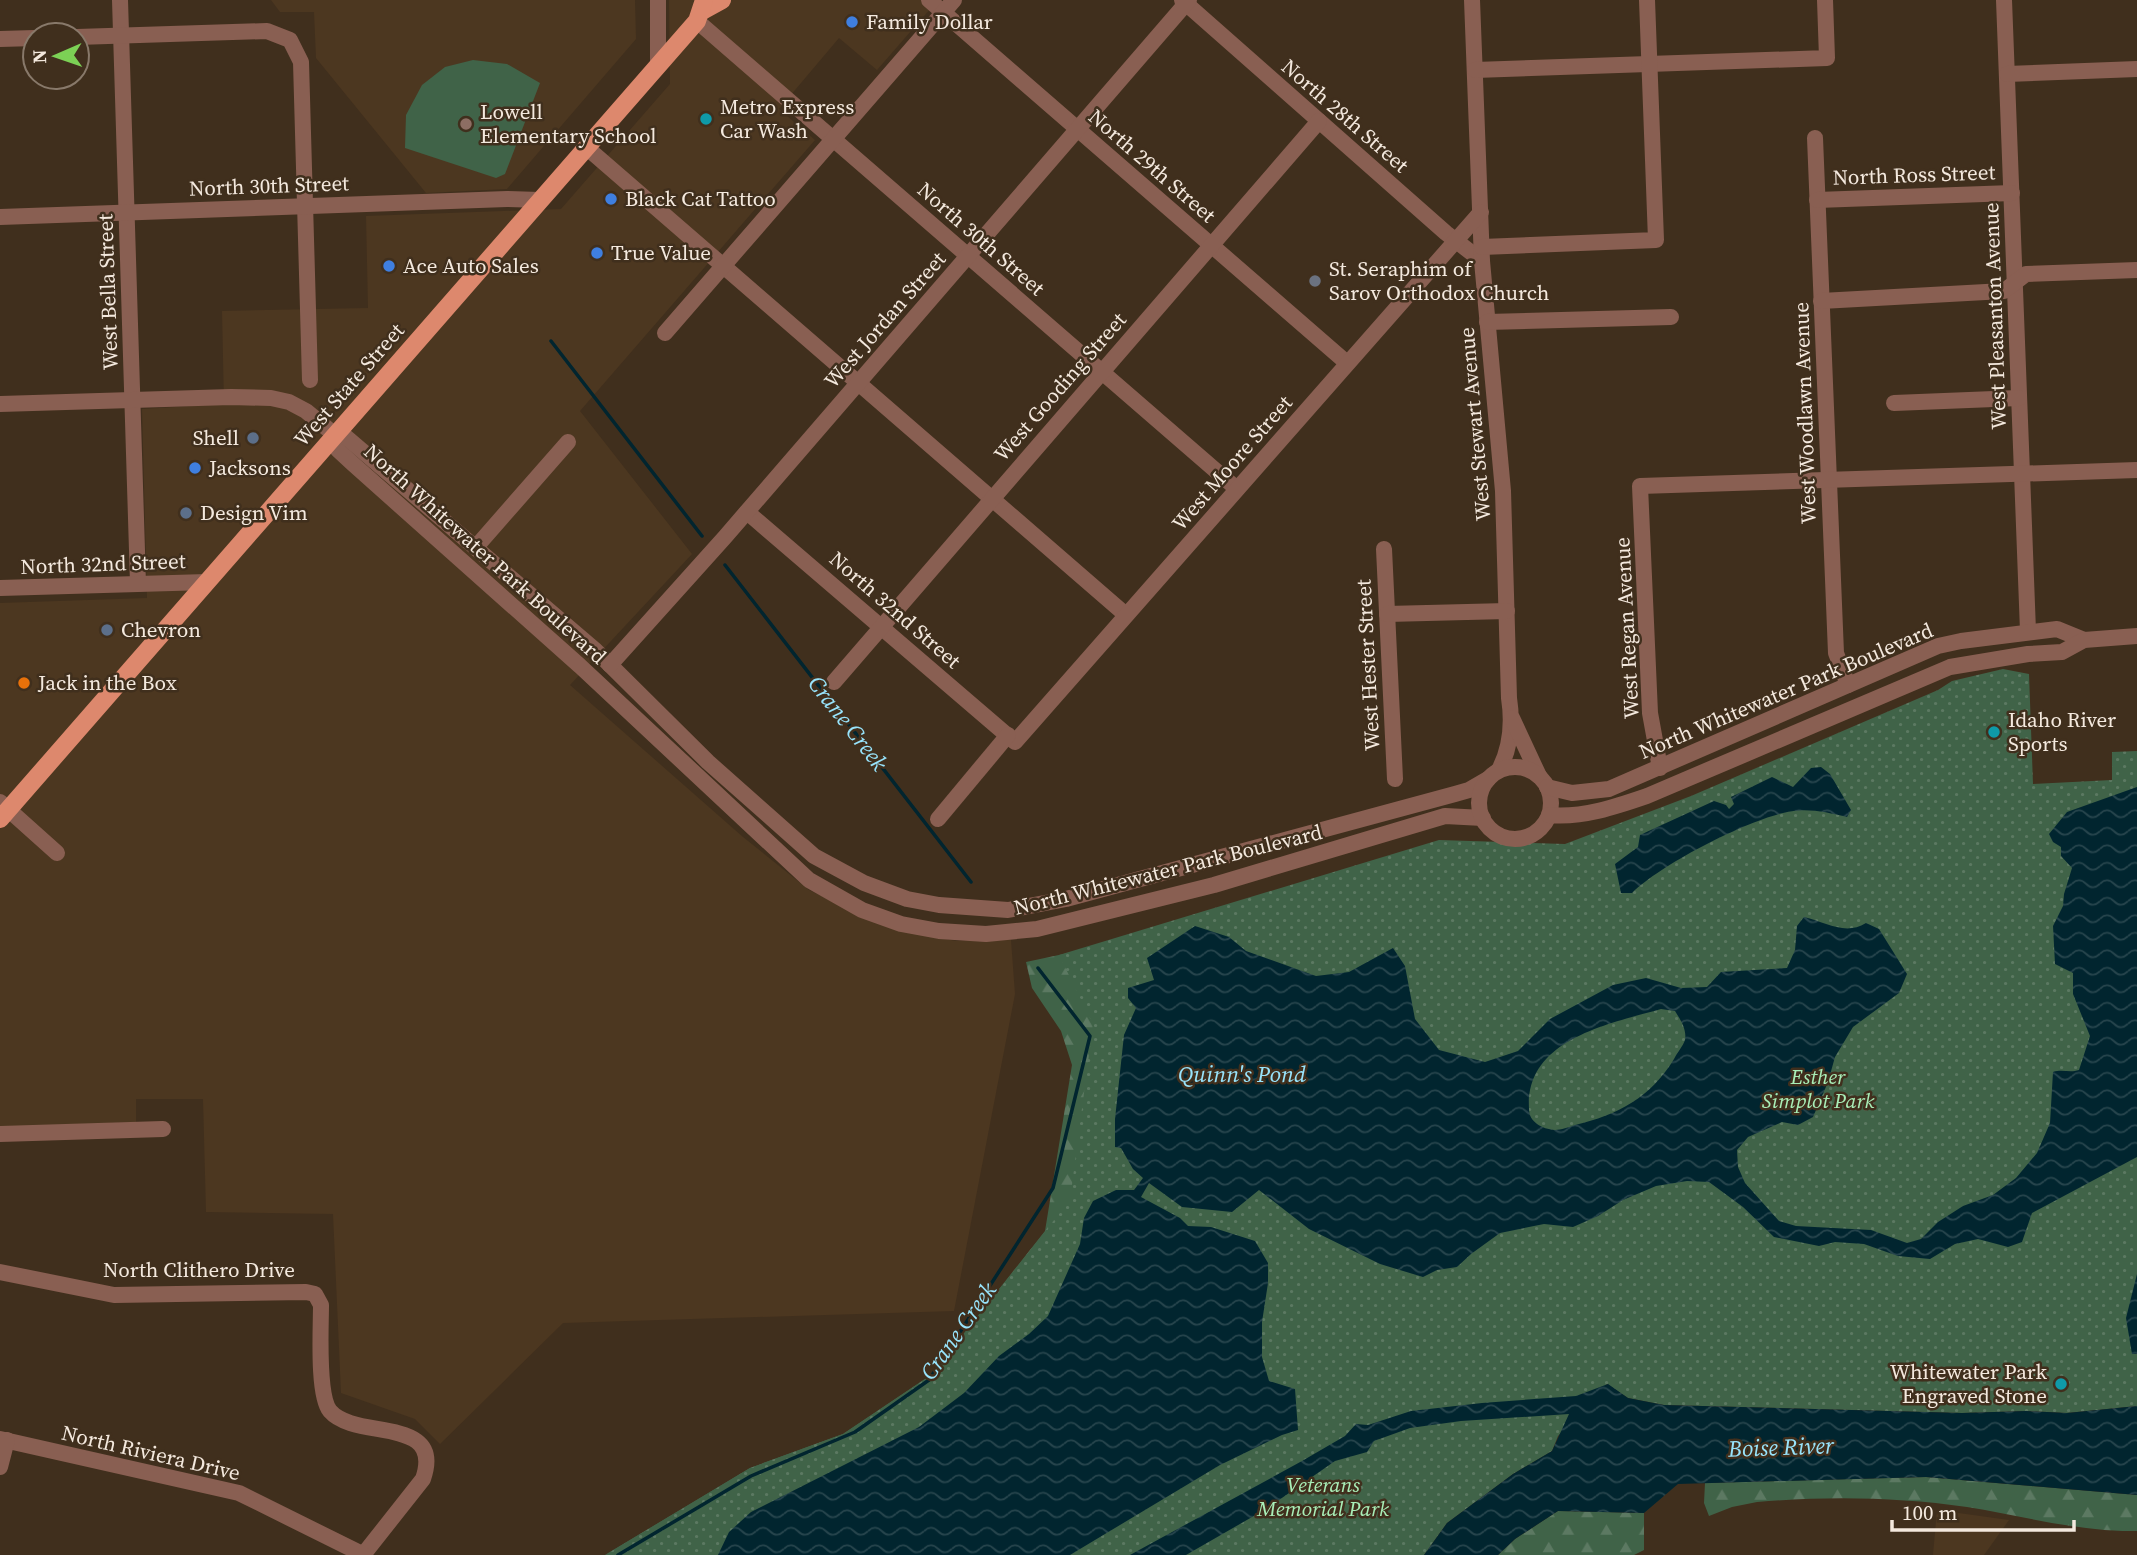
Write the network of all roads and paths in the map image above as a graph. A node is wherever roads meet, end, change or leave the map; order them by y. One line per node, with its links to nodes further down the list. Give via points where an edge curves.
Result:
1 (120, 0): 12 (street, West Bella Street)
2 (658, 0): 17 (street)
3 (722, 0): 11 (main road, West State Street)
4 (929, 0): 10 (street, North 29th Street)
5 (1472, 0): 19 (street, West Stewart Avenue)
6 (1647, 0): 16 (street)
7 (1825, 0): 16 (street, via 1827,58)
8 (2004, 0): 20 (street, West Pleasanton Avenue)
9 (1186, 1): 21 (street, North 28th Street); 22 (street, West Jordan Street)
10 (948, 6): 22 (street, North 29th Street); 24 (street)
11 (701, 10): 17 (main road, West State Street); 24 (street, North 30th Street)
12 (121, 36): 13 (street); 29 (street, via 267,30 289,40 301,62); 31 (street, West Bella Street)
13 (91, 37)
14 (21, 39): 15 (street)
15 (0, 40)
16 (1649, 64): 19 (street); 35 (street, via 1656,240)
17 (658, 66): 25 (main road, West State Street)
18 (2137, 69): 20 (street)
19 (1475, 70): 30 (street, West Stewart Avenue)
20 (2007, 74): 26 (street, West Pleasanton Avenue)
21 (1319, 121): 33 (street, North 28th Street); 34 (street, West Gooding Street)
22 (1078, 129): 34 (street, North 29th Street); 36 (street, West Jordan Street)
23 (1815, 138): 28 (street, West Woodlawn Avenue)
24 (833, 139): 36 (street, North 30th Street); 37 (street)
25 (586, 148): 27 (main road, West State Street); 37 (street)
26 (2012, 193): 28 (street, North Ross Street); 39 (street, West Pleasanton Avenue)
27 (540, 200): 29 (street, North 30th Street); 52 (main road, West State Street)
28 (1817, 200): 40 (street, West Woodlawn Avenue)
29 (305, 206): 31 (street, North 30th Street); 46 (street)
30 (1480, 212): 33 (street, West Moore Street); 35 (street, West Stewart Avenue)
31 (127, 213): 32 (street, North 30th Street); 49 (street, West Bella Street)
32 (0, 217)
33 (1455, 240): 35 (street, North 28th Street); 44 (street, West Moore Street)
34 (1211, 245): 44 (street, North 29th Street); 45 (street, West Gooding Street)
35 (1482, 254): 42 (street, West Stewart Avenue)
36 (968, 256): 45 (street, North 30th Street); 47 (street, West Jordan Street)
37 (723, 266): 43 (street); 47 (street)
38 (2137, 270): 39 (street, via 2026,274)
39 (2015, 281): 40 (street, via 2004,291); 48 (street, West Pleasanton Avenue)
40 (1821, 301): 56 (street, West Woodlawn Avenue)
41 (1671, 317): 42 (street)
42 (1487, 322): 65 (street, West Stewart Avenue, via 1503,491)
43 (665, 333)
44 (1348, 363): 57 (street, West Moore Street)
45 (1101, 372): 57 (street, North 30th Street); 58 (street, West Gooding Street)
46 (310, 380)
47 (858, 383): 58 (street); 59 (street, West Jordan Street)
48 (2020, 398): 50 (street); 55 (street, West Pleasanton Avenue)
49 (132, 400): 51 (street); 52 (street, via 271,398 306,411); 63 (street, West Bella Street)
50 (1894, 403)
51 (0, 404)
52 (335, 436): 60 (street, North Whitewater Park Boulevard, via 346,437); 62 (main road, West State Street); 84 (street, North Whitewater Park Boulevard, via 338,450 580,666 809,880 862,910 901,924 986,934 1037,929 1214,885 1445,816)
53 (568, 442): 60 (street)
54 (2137, 470): 55 (street)
55 (2022, 474): 56 (street); 69 (street, West Pleasanton Avenue)
56 (1829, 480): 74 (street, West Woodlawn Avenue, via 1836,653); 77 (street, West Regan Avenue, via 1640,486 1650,713)
57 (1237, 489): 67 (street, West Moore Street)
58 (991, 499): 67 (street); 68 (street, West Gooding Street)
59 (747, 512): 68 (street, North 32nd Street); 72 (street, West Jordan Street)
60 (476, 547): 72 (street, North Whitewater Park Boulevard)
61 (1384, 549): 66 (street, West Hester Street)
62 (206, 582): 63 (street, North 32nd Street); 81 (main road, West State Street)
63 (138, 583): 64 (street, North 32nd Street)
64 (0, 588)
65 (1507, 611): 66 (street); 75 (street, West Stewart Avenue)
66 (1387, 614): 79 (street, West Hester Street)
67 (1126, 615): 76 (street, West Moore Street)
68 (881, 625): 73 (street, West Gooding Street); 76 (street, North 32nd Street)
69 (2028, 631): 71 (street, North Whitewater Park Boulevard, via 2057,629); 74 (street, North Whitewater Park Boulevard, via 1938,646)
70 (2137, 636): 71 (street, North Whitewater Park Boulevard)
71 (2084, 640): 82 (street, North Whitewater Park Boulevard, via 2062,652 1950,667 1647,796 1570,817)
72 (610, 665): 78 (street, North Whitewater Park Boulevard, via 708,762 814,856 864,883 939,905 1008,910 1066,900 1469,790)
73 (834, 682)
74 (1848, 685): 77 (street, North Whitewater Park Boulevard)
75 (1512, 718): 78 (street, West Stewart Avenue, via 1510,744); 80 (street, West Stewart Avenue)
76 (1012, 738): 83 (street, West Moore Street)
77 (1660, 768): 80 (street, North Whitewater Park Boulevard, via 1600,791 1572,793)
78 (1494, 775): 80 (street, via 1520,767); 84 (street, via 1479,798)
79 (1395, 779)
80 (1543, 782): 82 (street, via 1550,796)
81 (3, 810): 85 (street)
82 (1549, 815): 84 (street, via 1538,830 1520,839 1497,834)
83 (938, 818)
84 (1483, 818)
85 (57, 853)
86 (163, 1129): 87 (street)
87 (0, 1134)
88 (0, 1272): 91 (street, North Clithero Drive, via 114,1295 315,1294 321,1305 322,1393 330,1411 347,1422 409,1436 427,1454 423,1479)
89 (3, 1440): 90 (street); 91 (street, North Riviera Drive, via 239,1493)
90 (0, 1467)
91 (363, 1555)

